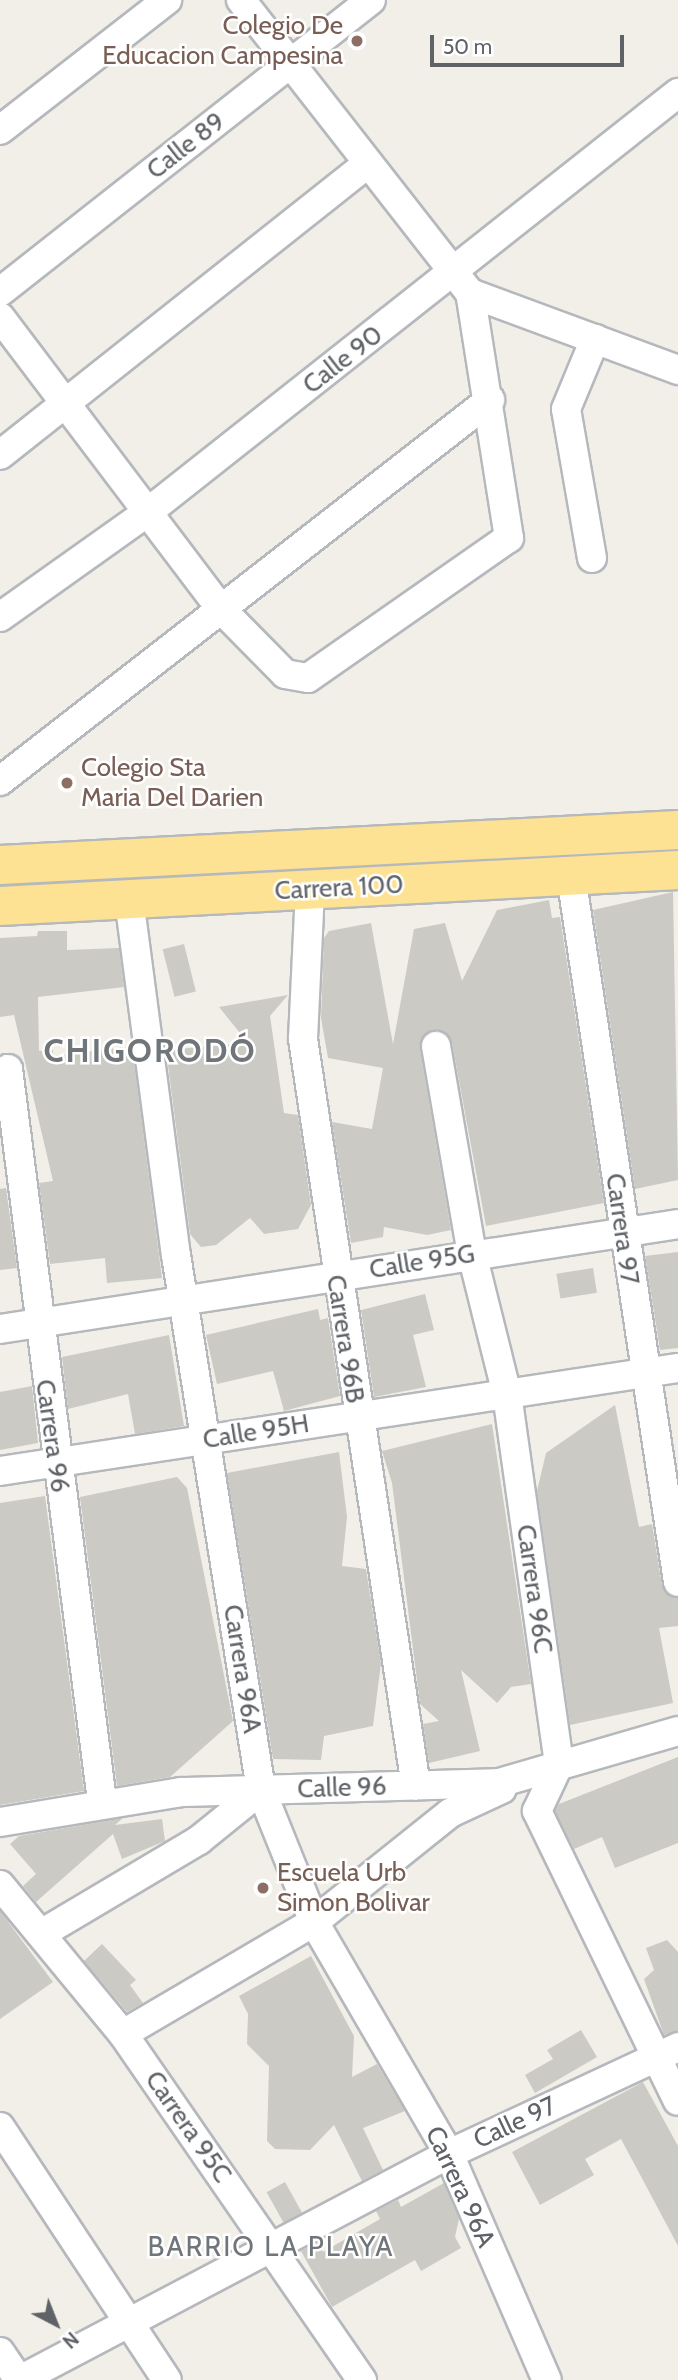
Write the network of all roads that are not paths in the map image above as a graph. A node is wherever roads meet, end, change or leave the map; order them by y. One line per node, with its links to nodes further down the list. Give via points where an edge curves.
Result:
1 (166, 0): 6 (street)
2 (241, 0): 4 (street)
3 (371, 0): 4 (street, Calle 89)
4 (290, 64): 7 (street); 9 (street, Calle 89)
5 (678, 93): 8 (street, Calle 90)
6 (0, 130)
7 (368, 164): 8 (street); 14 (street)
8 (461, 284): 11 (street); 13 (street); 16 (street, Calle 90)
9 (0, 292)
10 (0, 317): 14 (street)
11 (595, 339): 12 (street); 17 (street, via 566,409)
12 (678, 370)
13 (490, 400): 18 (street); 18 (street, via 509,538 308,678 285,674)
14 (65, 403): 15 (street); 16 (street)
15 (0, 455)
16 (148, 512): 18 (street); 19 (street, Calle 90)
17 (592, 558)
18 (221, 609): 20 (street)
19 (0, 617)
20 (0, 781)
21 (678, 830): 22 (highway, Carrera 100)
22 (0, 865)
23 (678, 870): 24 (highway, Carrera 100)
24 (571, 876): 25 (highway, Carrera 100); 31 (street, Carrera 97)
25 (310, 890): 26 (highway, Carrera 100); 33 (street, Carrera 96B, via 303,1039)
26 (129, 899): 27 (highway, Carrera 100); 34 (street, Carrera 96A)
27 (0, 906)
28 (436, 1046): 32 (street, Carrera 96C)
29 (8, 1069): 35 (street, Carrera 96)
30 (678, 1224): 31 (street, Calle 95G)
31 (623, 1233): 32 (street, Calle 95G); 38 (street, Carrera 97)
32 (472, 1254): 33 (street, Calle 95G); 39 (street, Carrera 96C)
33 (335, 1276): 34 (street, Calle 95G); 40 (street, Carrera 96B)
34 (183, 1300): 35 (street, Calle 95G); 41 (street, Carrera 96A)
35 (37, 1323): 36 (street, Calle 95G); 42 (street, Carrera 96)
36 (0, 1329)
37 (678, 1368): 38 (street, Calle 95H)
38 (644, 1373): 39 (street, Calle 95H); 44 (street, Carrera 97)
39 (506, 1394): 40 (street, Calle 95H); 46 (street, Carrera 96C)
40 (358, 1417): 41 (street, Calle 95H); 47 (street, Carrera 96B)
41 (206, 1440): 42 (street, Calle 95H); 48 (street, Carrera 96A)
42 (56, 1463): 43 (street, Calle 95H); 49 (street, Carrera 96)
43 (0, 1472)
44 (678, 1582)
45 (678, 1731): 46 (street, Calle 96)
46 (559, 1764): 47 (street, Calle 96, via 499,1783); 52 (street, via 450,1813); 55 (street, via 537,1811 569,1883)
47 (416, 1786): 48 (street, Calle 96)
48 (261, 1790): 49 (street, Calle 96); 52 (street, Carrera 96A); 53 (street, via 199,1840)
49 (102, 1801): 50 (street, Calle 96)
50 (0, 1822)
51 (0, 1885): 53 (street, Carrera 95C)
52 (314, 1922): 54 (street); 58 (street, Carrera 96A)
53 (41, 1934): 54 (street, Carrera 95C)
54 (123, 2034): 59 (street, Carrera 95C)
55 (668, 2051): 56 (street); 58 (street, Calle 97)
56 (678, 2101)
57 (0, 2127): 60 (street)
58 (449, 2154): 59 (street, Calle 97); 65 (street, Carrera 96A)
59 (271, 2246): 60 (street, Calle 97); 64 (street, Carrera 95C)
60 (131, 2321): 62 (street, Calle 97); 63 (street)
61 (0, 2352): 62 (street)
62 (20, 2380)
63 (167, 2380)
64 (362, 2380)
65 (547, 2380)

